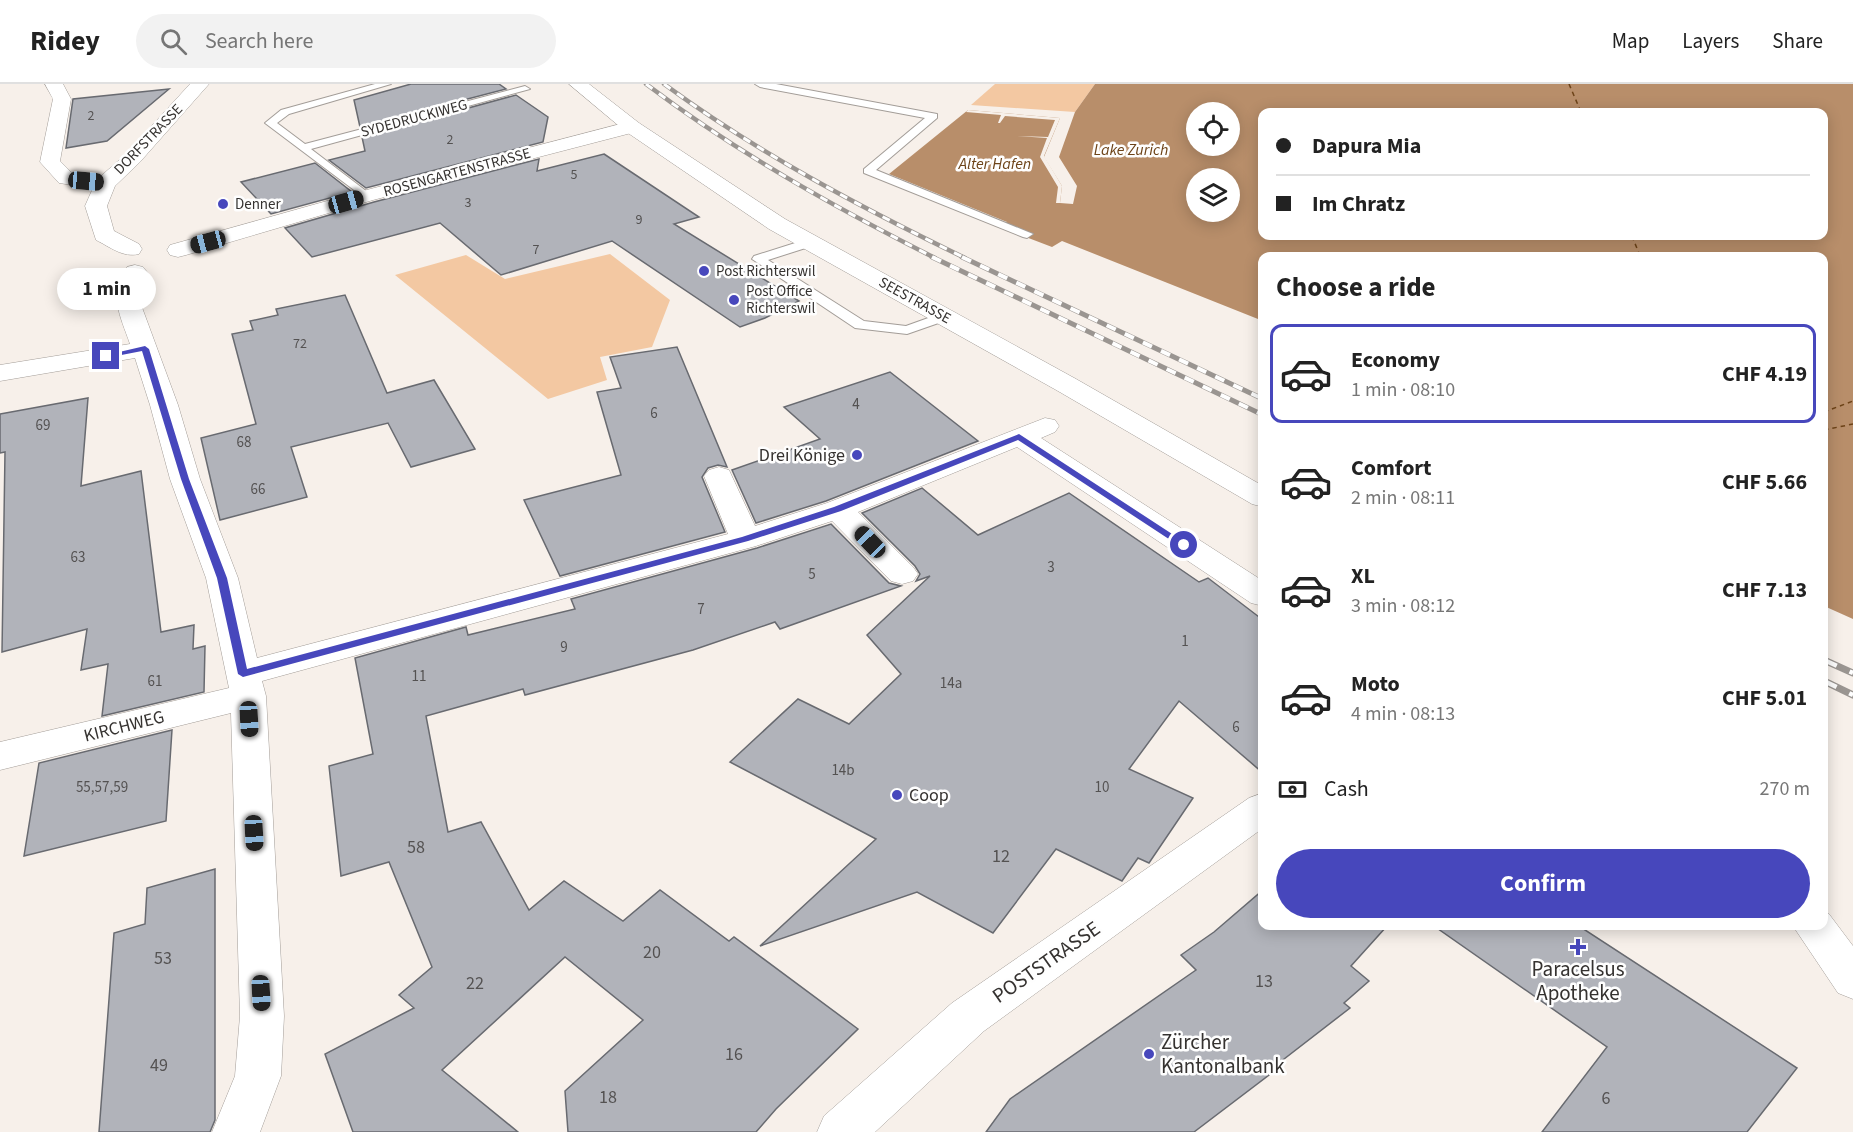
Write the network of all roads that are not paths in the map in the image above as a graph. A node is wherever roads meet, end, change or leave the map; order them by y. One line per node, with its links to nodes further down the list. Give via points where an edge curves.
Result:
1 (54, 84): 9 (street, via 62,99 50,162 66,179)
2 (200, 84): 9 (street, DORFSTRASSE)
3 (386, 84): 8 (lane, via 285,112 270,123)
4 (578, 84): 7 (street, SEESTRASSE)
5 (760, 84): 11 (lane, via 933,116 868,171)
6 (525, 89): 8 (lane, SYDEDRUCKIWEG)
7 (632, 127): 10 (street, ROSENGARTENSTRASSE); 12 (street, SEESTRASSE, via 777,224)
8 (303, 148): 10 (lane)
9 (106, 183): 13 (street, DORFSTRASSE, via 96,206 104,235)
10 (366, 196): 13 (street, ROSENGARTENSTRASSE)
11 (1027, 234)
12 (811, 242): 14 (street, SEESTRASSE); 14 (lane, via 758,259 860,325 908,330)
13 (140, 256): 15 (street, via 128,289 128,302)
14 (945, 316): 18 (street, SEESTRASSE)
15 (145, 349): 16 (street); 23 (street, via 185,479 222,578)
16 (0, 373)
17 (719, 476): 20 (street)
18 (1258, 495)
19 (838, 509): 20 (street, KIRCHWEG); 21 (street); 22 (street, KIRCHWEG, via 1032,431)
20 (745, 539): 23 (street, KIRCHWEG)
21 (902, 574)
22 (1258, 592)
23 (246, 685): 24 (street, KIRCHWEG); 28 (street, via 262,1016 258,1076)
24 (0, 756)
25 (1258, 812): 29 (street, POSTSTRASSE, via 968,1017)
26 (1817, 930): 27 (street)
27 (1853, 980)
28 (236, 1132)
29 (841, 1132)

